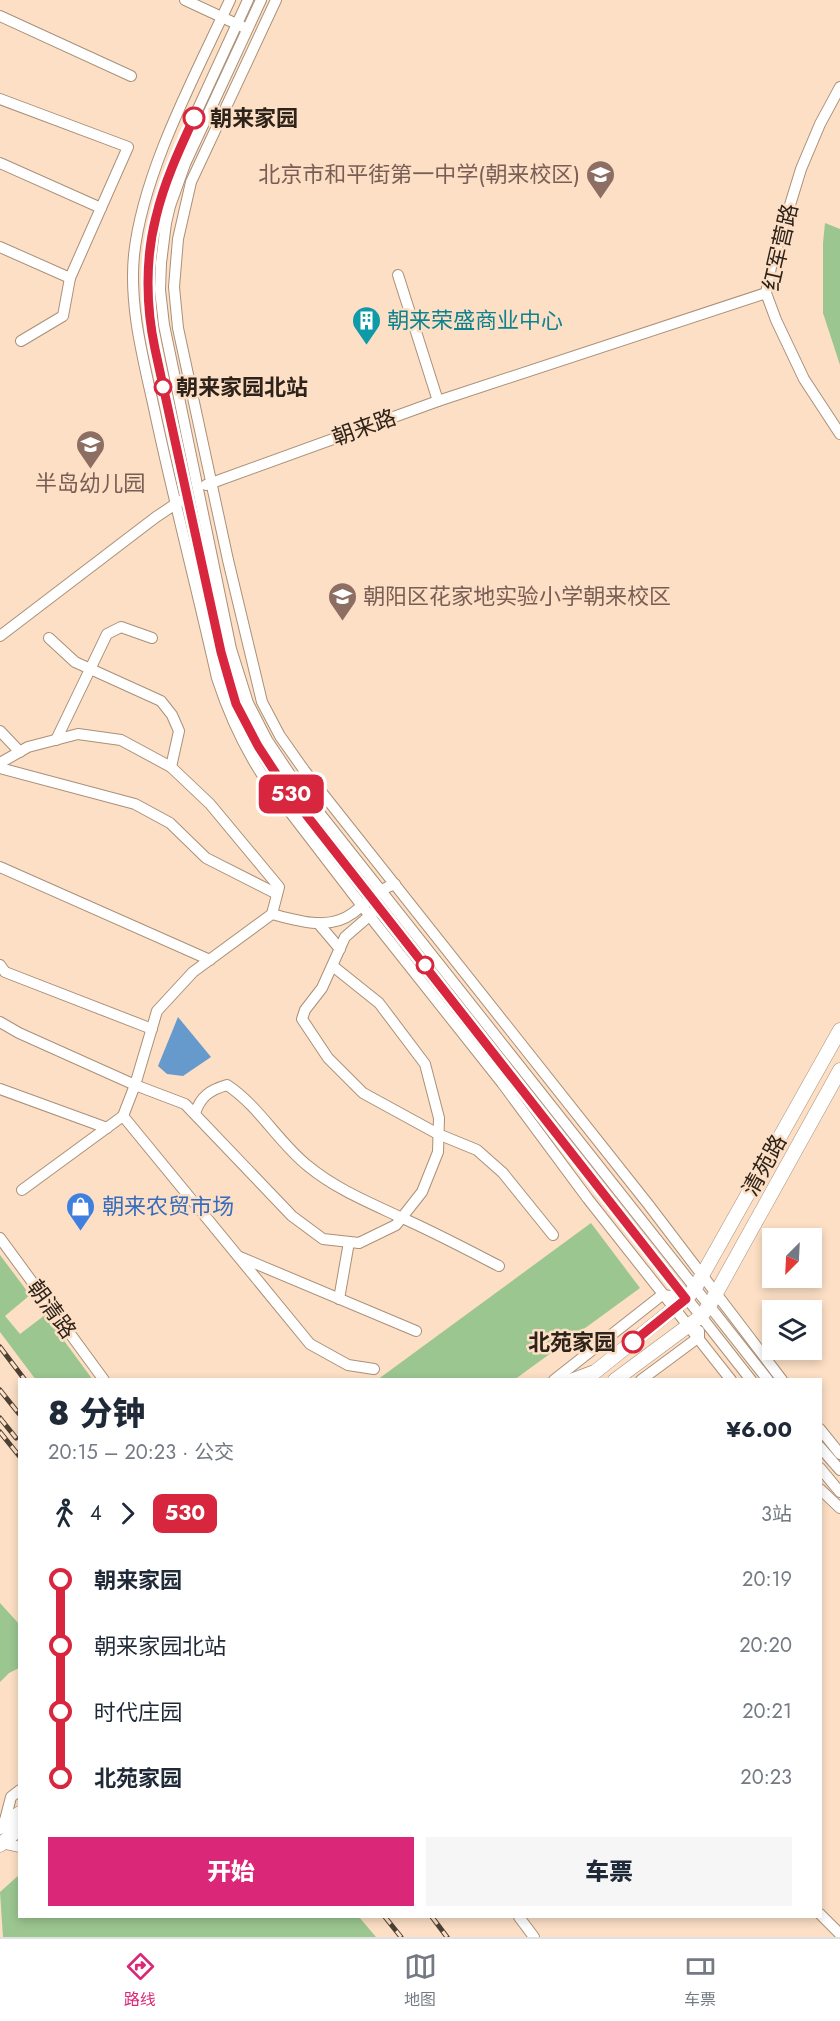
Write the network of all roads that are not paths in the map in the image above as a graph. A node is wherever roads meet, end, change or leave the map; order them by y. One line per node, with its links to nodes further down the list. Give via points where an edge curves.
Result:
1 (184, 0): 7 (street)
2 (230, 0): 7 (street)
3 (248, 0): 8 (street)
4 (261, 0): 8 (street)
5 (276, 0): 9 (street)
6 (0, 16): 10 (street)
7 (222, 17): 8 (street); 25 (street, via 161,153 134,254 138,332)
8 (242, 26): 9 (street); 23 (street, via 179,179 163,240 160,290 164,325); 24 (street, via 170,174 155,218 150,257 151,328)
9 (260, 34): 22 (street, via 191,182 177,249 174,287 178,328)
10 (132, 76)
11 (840, 87): 18 (street, 红军营路, via 801,169)
12 (0, 99): 14 (street, via 128,147)
13 (0, 163): 14 (street)
14 (101, 208): 17 (street)
15 (0, 247): 17 (street)
16 (398, 275): 20 (street)
17 (70, 278): 19 (street, via 63,316)
18 (766, 293): 20 (street, 朝来路); 21 (street, 红军营路, via 804,379)
19 (21, 341)
20 (438, 400): 22 (street, 朝来路)
21 (840, 434)
22 (211, 482): 23 (street, 朝来路); 37 (street, via 261,702 304,770)
23 (198, 491): 24 (street, 朝来路); 38 (street, via 231,649 248,703 295,782)
24 (187, 497): 25 (street, 朝来路); 38 (street, via 236,704 286,789)
25 (175, 504): 26 (street, 朝来路); 41 (street, via 217,678 238,733 267,782)
26 (0, 636)
27 (49, 638): 29 (street, via 75,662)
28 (152, 638): 29 (street, via 121,627 107,634)
29 (91, 669): 31 (street); 34 (street, via 161,701 179,731)
30 (0, 731): 32 (street)
31 (56, 740): 32 (street); 34 (street, via 78,734 121,740)
32 (20, 752): 33 (street)
33 (0, 763)
34 (171, 766): 39 (street, via 210,804 279,887)
35 (0, 768): 39 (street, via 135,804 170,823 206,858)
36 (0, 867): 46 (street)
37 (395, 884): 38 (street); 40 (street); 66 (street, via 648,1204)
38 (376, 893): 40 (street); 41 (street)
39 (277, 894): 42 (street)
40 (384, 904): 43 (street); 66 (street)
41 (361, 905): 43 (street); 44 (street, via 335,923)
42 (272, 914): 44 (street, via 300,922); 46 (street)
43 (369, 916): 45 (street, via 345,937); 67 (street)
44 (318, 922): 45 (street)
45 (340, 949): 48 (street)
46 (210, 960): 50 (street, via 193,972 157,1011)
47 (0, 965): 50 (street, via 5,972)
48 (334, 967): 58 (street, via 379,1003 425,1064 439,1118); 58 (street, via 304,1010 302,1019 327,1058 363,1093)
49 (0, 1022): 53 (street)
50 (152, 1029): 53 (street)
51 (840, 1030): 66 (main road, 清苑路)
52 (840, 1070): 69 (main road, 清苑路)
53 (135, 1085): 55 (street, via 185,1104); 56 (street)
54 (0, 1089): 57 (street)
55 (195, 1113): 60 (street, via 210,1090 227,1085 242,1095 307,1166 345,1192); 63 (street, via 292,1216 323,1239)
56 (123, 1116): 57 (street); 64 (street)
57 (107, 1128): 59 (street)
58 (438, 1134): 60 (street, via 438,1152 422,1192); 61 (street, via 477,1150 503,1173)
59 (22, 1190)
60 (402, 1217): 63 (street, via 396,1225 359,1243); 65 (street)
61 (553, 1235)
62 (0, 1238): 76 (street, 朝清路)
63 (349, 1242): 68 (street)
64 (238, 1257): 68 (street); 75 (street, via 310,1344 348,1365)
65 (499, 1266)
66 (690, 1293): 67 (street); 69 (street); 70 (street); 71 (street); 74 (main road, 清苑路)
67 (665, 1295): 77 (street)
68 (339, 1299): 72 (street)
69 (713, 1301): 70 (main road, 清苑路); 84 (street); 85 (street)
70 (700, 1317): 71 (main road, 清苑路); 73 (street); 83 (street)
71 (688, 1325): 73 (street); 80 (main road, 清苑路)
72 (416, 1331)
73 (698, 1338): 81 (street); 82 (street)
74 (603, 1366): 78 (street); 79 (main road, 清苑路)
75 (374, 1369)
76 (103, 1378)
77 (557, 1378)
78 (573, 1378)
79 (588, 1378)
80 (618, 1378)
81 (644, 1378)
82 (728, 1378)
83 (749, 1378)
84 (767, 1378)
85 (780, 1378)
86 (822, 1432): 88 (street)
87 (822, 1449): 89 (street)
88 (840, 1454)
89 (840, 1470)
90 (822, 1472): 92 (street)
91 (822, 1491): 93 (street)
92 (840, 1492)
93 (840, 1508)
94 (18, 1792): 96 (street, via 11,1797)
95 (18, 1815): 96 (main road)
96 (2, 1825)
97 (18, 1830): 98 (main road)
98 (1, 1844): 99 (street)
99 (18, 1847)
100 (822, 1916): 102 (street)
101 (520, 1918): 103 (street)
102 (838, 1934)
103 (534, 1937)

